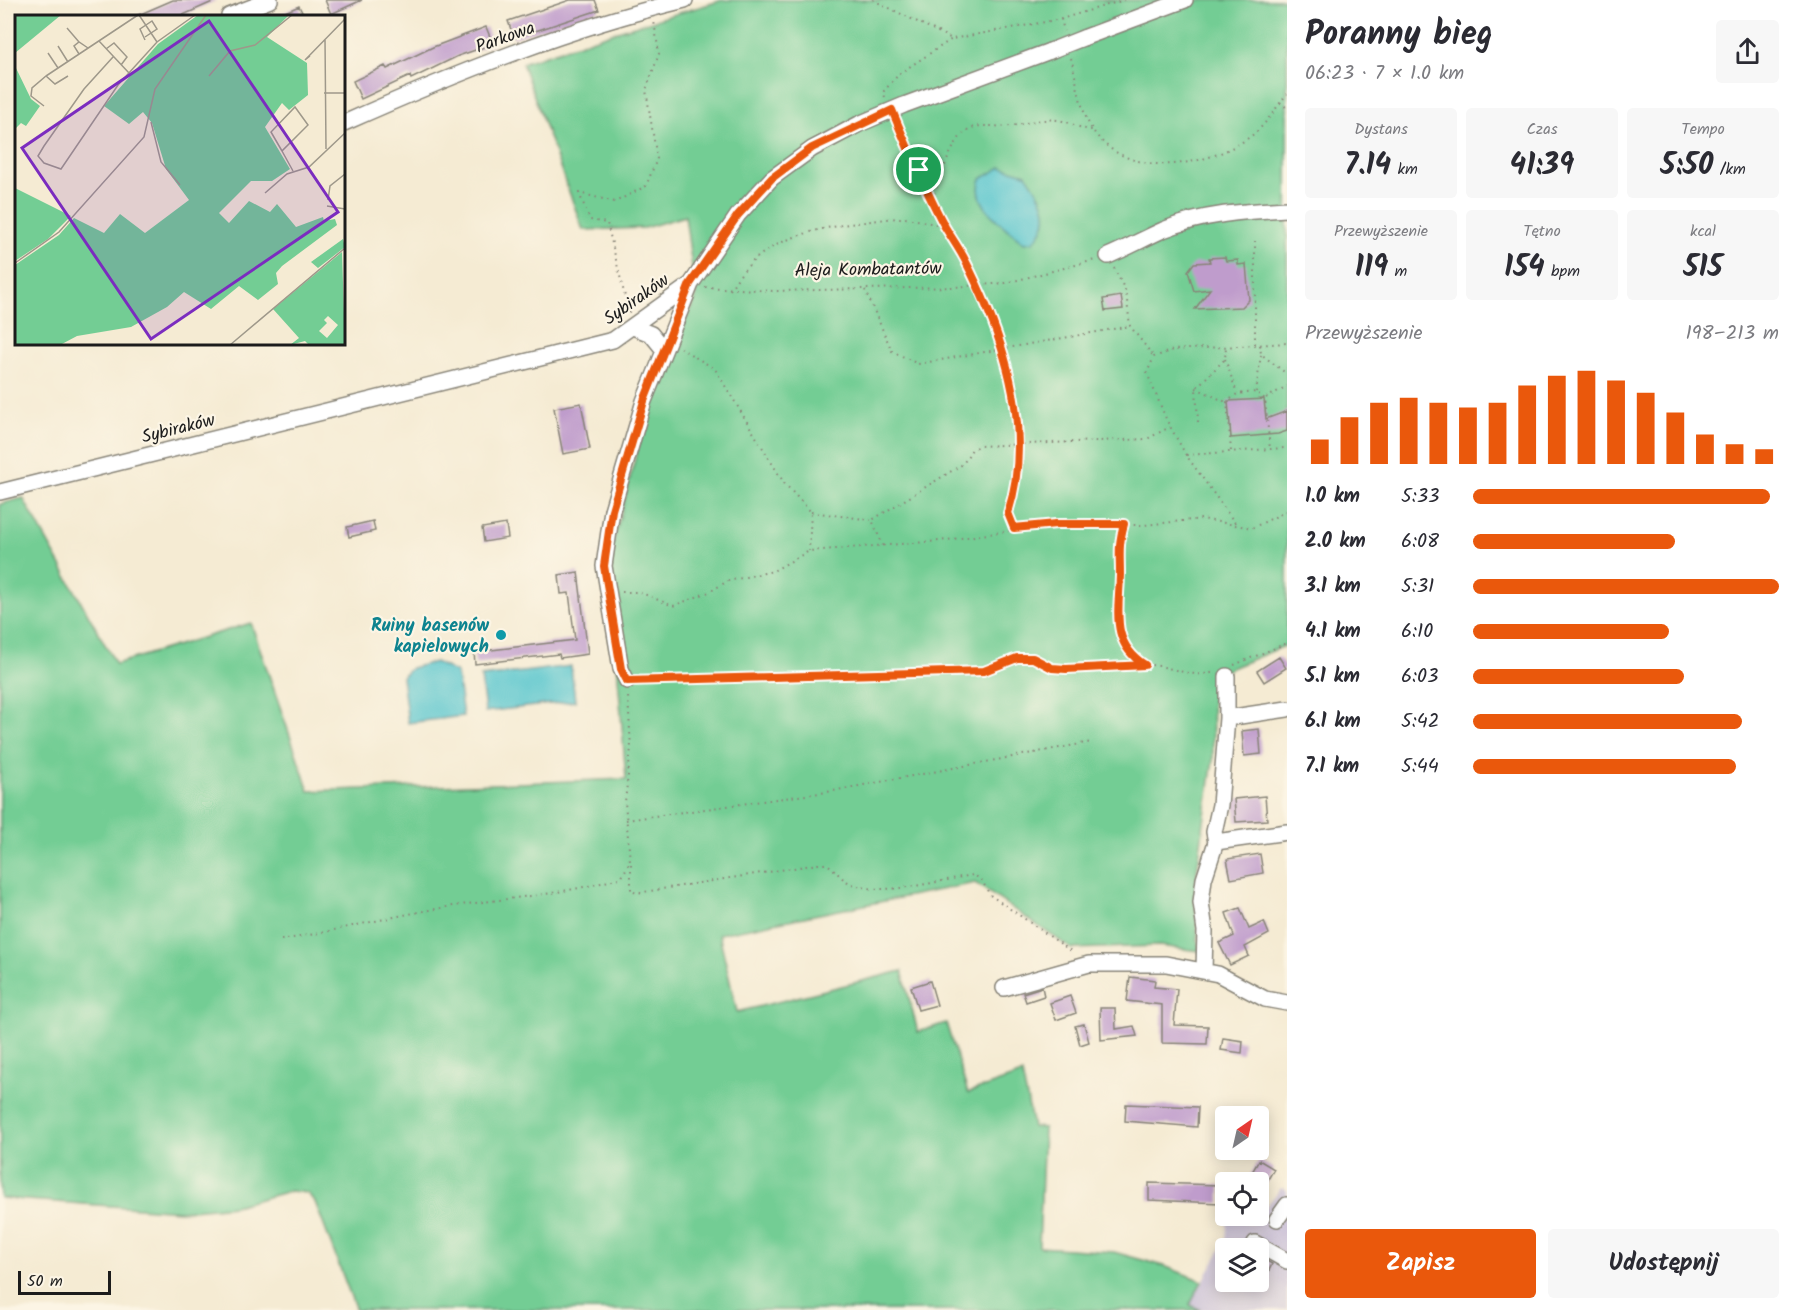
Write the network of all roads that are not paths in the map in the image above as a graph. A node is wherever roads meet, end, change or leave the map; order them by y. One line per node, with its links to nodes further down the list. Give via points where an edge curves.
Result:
1 (270, 0): 4 (street)
2 (685, 0): 5 (street, Parkowa, via 533,46)
3 (1185, 0): 8 (street, Sybiraków, bridge, via 892,110 812,148 772,178 738,215)
4 (232, 15)
5 (345, 123)
6 (1287, 209): 7 (street, via 1194,220)
7 (1108, 256)
8 (690, 284): 9 (street, Sybiraków); 10 (street)
9 (633, 327): 10 (street, via 651,334); 11 (street, Sybiraków, via 612,340)
10 (665, 346): 13 (street, via 644,401 612,510 604,566 621,669)
11 (0, 492)
12 (1228, 671): 15 (street)
13 (627, 681)
14 (1287, 709): 15 (street)
15 (1227, 718): 17 (street)
16 (1287, 832): 17 (street)
17 (1216, 842): 18 (street, via 1203,879)
18 (1204, 971): 19 (street, via 1166,964 1089,964); 20 (street, via 1228,978 1265,999)
19 (1004, 988)
20 (1287, 1003)
21 (1287, 1205): 22 (street)
22 (1277, 1219)
23 (1269, 1251): 24 (street)
24 (1287, 1261)

